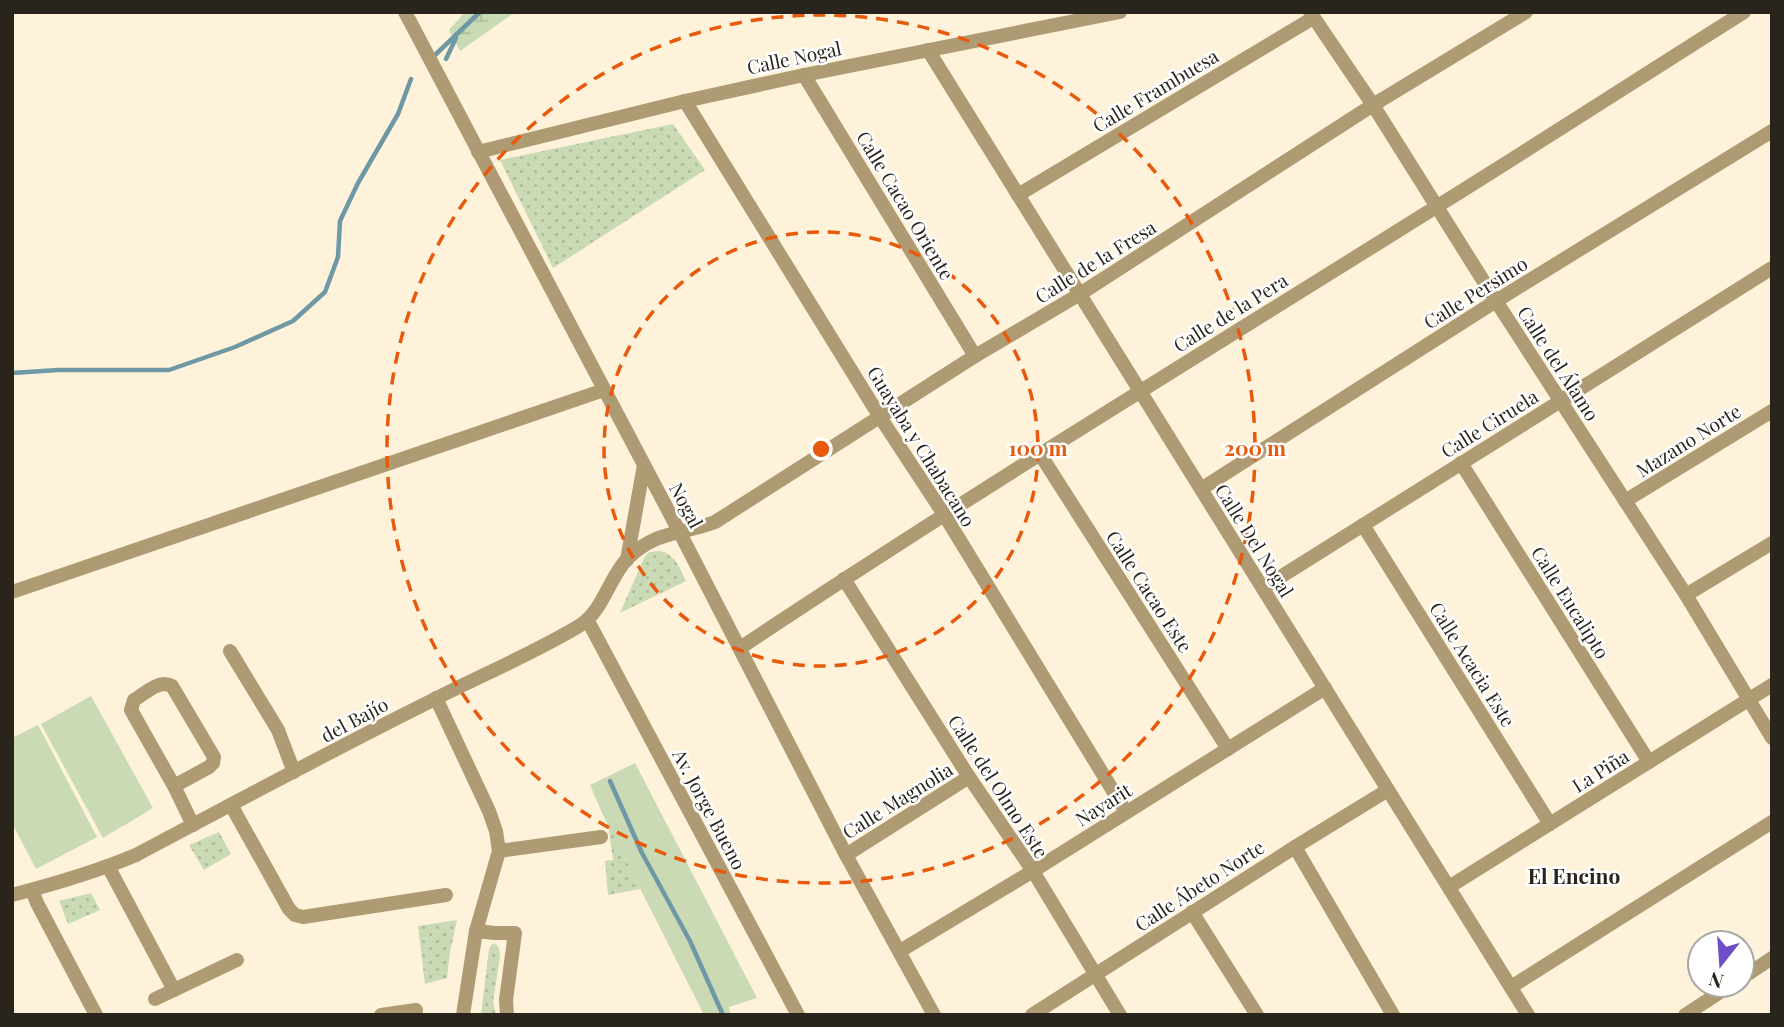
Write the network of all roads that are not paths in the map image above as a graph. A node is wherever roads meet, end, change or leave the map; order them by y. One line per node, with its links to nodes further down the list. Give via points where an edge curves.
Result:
1 (405, 12): 11 (street, Nogal)
2 (1120, 12): 6 (street, Calle Nogal)
3 (1526, 12): 9 (street, Calle de la Fresa)
4 (1744, 12): 13 (street, Calle de la Pera)
5 (1311, 15): 9 (street, Calle del Álamo); 12 (street, Calle Frambuesa)
6 (928, 50): 7 (street, Calle Nogal); 12 (street, Calle Del Nogal)
7 (804, 75): 8 (street, Calle Nogal); 17 (street, Calle Cacao Oriente)
8 (685, 100): 11 (street, Calle Nogal); 22 (street, Guayaba y Chabacano)
9 (1373, 105): 13 (street, Calle del Álamo); 15 (street, Calle de la Fresa)
10 (1772, 131): 16 (street, Calle Persimo)
11 (478, 152): 18 (street, Nogal)
12 (1018, 195): 15 (street, Calle Del Nogal)
13 (1437, 207): 16 (street, Calle del Álamo); 19 (street, Calle de la Pera)
14 (1772, 268): 20 (street, Calle Ciruela)
15 (1080, 294): 17 (street, Calle de la Fresa); 19 (street, Calle Del Nogal)
16 (1496, 301): 20 (street, Calle del Álamo); 26 (street, Calle Persimo)
17 (975, 356): 22 (street, Calle de la Fresa)
18 (604, 390): 25 (street, Nogal); 35 (street)
19 (1140, 391): 23 (street, Calle de la Pera); 26 (street, Calle Del Nogal)
20 (1561, 401): 24 (street, Calle Ciruela); 27 (street, Calle del Álamo)
21 (1772, 411): 27 (street, Mazano Norte)
22 (880, 417): 28 (street, Guayaba y Chabacano); 30 (street, Calle de la Fresa, via 715,522)
23 (1040, 454): 28 (street, Calle de la Pera); 45 (street, Calle Cacao Este)
24 (1461, 463): 29 (street, Calle Ciruela); 46 (street, Calle Eucalipto)
25 (644, 465): 30 (street, Nogal); 32 (street)
26 (1201, 489): 34 (street, Calle Del Nogal)
27 (1625, 501): 36 (street, Calle del Álamo)
28 (945, 516): 33 (street, Calle de la Pera); 52 (street, Guayaba y Chabacano)
29 (1363, 525): 34 (street, Calle Ciruela); 54 (street, Calle Acacia Este)
30 (679, 531): 32 (street, del Bajío, via 656,538); 38 (street, Nogal)
31 (1772, 543): 36 (street)
32 (627, 560): 37 (street, del Bajío)
33 (844, 579): 38 (street, Calle de la Pera); 48 (street, Calle del Olmo Este)
34 (1263, 588): 41 (street, Calle Del Nogal)
35 (12, 592)
36 (1686, 595): 43 (street, Calle del Álamo)
37 (588, 621): 42 (street, del Bajío); 82 (street, Av. Jorge Bueno)
38 (740, 648): 59 (street, Nogal)
39 (230, 652): 47 (street, via 278,730)
40 (1772, 685): 43 (street, La Piña)
41 (1325, 688): 45 (street, Nayarit); 50 (street, Calle Del Nogal)
42 (436, 698): 47 (street, del Bajío); 58 (street, via 489,811)
43 (1748, 700): 44 (street, Calle del Álamo); 46 (street, La Piña)
44 (1772, 738)
45 (1228, 749): 52 (street, Nayarit)
46 (1649, 762): 54 (street, La Piña)
47 (294, 772): 51 (street, del Bajío)
48 (969, 777): 59 (street, Calle Magnolia); 61 (street, Calle del Olmo Este)
49 (174, 786): 49 (street, via 209,767 214,757 172,686 162,683 134,700 131,710); 55 (street)
50 (1388, 790): 57 (street, Calle Ábeto Norte); 62 (street, Calle Del Nogal)
51 (231, 805): 55 (street, del Bajío); 65 (street, via 295,915)
52 (1126, 812): 61 (street, Nayarit)
53 (1772, 821): 73 (street)
54 (1550, 824): 62 (street, La Piña)
55 (193, 825): 60 (street, del Bajío)
56 (601, 837): 58 (street)
57 (1295, 847): 66 (street, Calle Ábeto Norte); 87 (street)
58 (499, 851): 67 (street)
59 (846, 855): 68 (street, Nogal)
60 (108, 866): 63 (street, del Bajío); 74 (street)
61 (1033, 871): 68 (street, Nayarit); 72 (street, Calle del Olmo Este)
62 (1449, 887): 73 (street, Calle Del Nogal)
63 (32, 890): 64 (street, del Bajío); 78 (street)
64 (12, 895)
65 (446, 895)
66 (1192, 912): 72 (street, Calle Ábeto Norte); 86 (street)
67 (476, 931): 80 (street); 81 (street, via 515,933)
68 (900, 951): 83 (street, Nogal)
69 (1772, 958): 71 (street)
70 (237, 960): 74 (street)
71 (1756, 969)
72 (1096, 974): 84 (street, Calle Ábeto Norte); 85 (street, Calle del Olmo Este)
73 (1511, 987): 88 (street, Calle Del Nogal)
74 (174, 990): 75 (street)
75 (155, 999)
76 (1710, 999): 89 (street)
77 (416, 1010): 79 (street)
78 (96, 1015)
79 (381, 1015)
80 (463, 1015)
81 (507, 1015)
82 (798, 1015)
83 (934, 1015)
84 (1031, 1015)
85 (1120, 1015)
86 (1257, 1015)
87 (1393, 1015)
88 (1528, 1015)
89 (1685, 1015)

